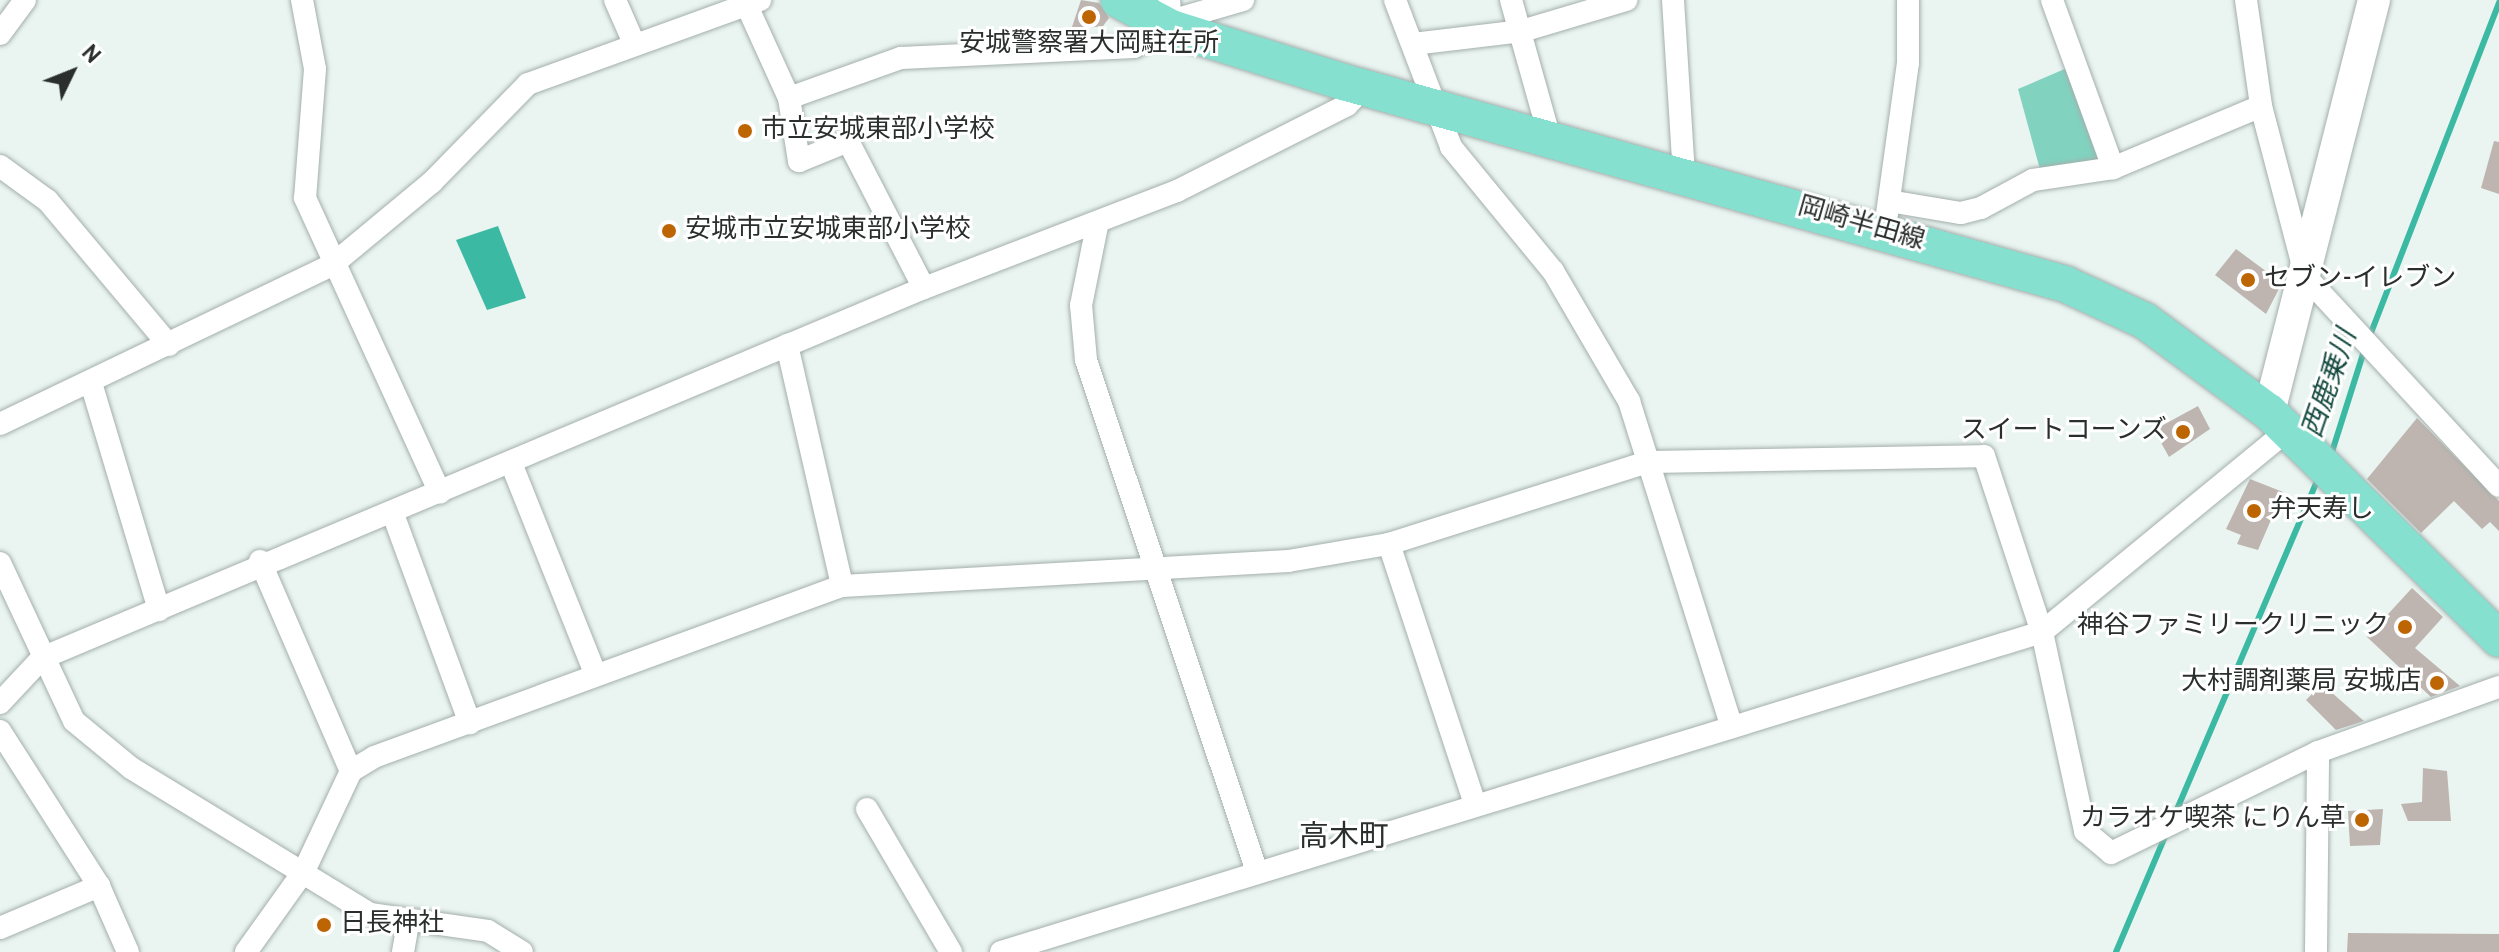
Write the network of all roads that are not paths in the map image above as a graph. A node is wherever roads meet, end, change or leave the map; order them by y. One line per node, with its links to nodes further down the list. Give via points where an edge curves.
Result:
1 (25, 0): 18 (street)
2 (302, 0): 31 (street, via 315,69 305,198)
3 (615, 0): 19 (street)
4 (1119, 0): 16 (main road, 岡崎半田線)
5 (1243, 0): 16 (street)
6 (1395, 0): 20 (street)
7 (1511, 0): 17 (street)
8 (1626, 0): 17 (street)
9 (1697, 0): 15 (street)
10 (1908, 0): 29 (street, via 1908,63)
11 (2052, 0): 27 (street)
12 (2246, 0): 23 (street)
13 (2374, 0): 32 (street)
14 (754, 4): 19 (street); 22 (street)
15 (1674, 6): 28 (street)
16 (1171, 16): 21 (main road, 岡崎半田線); 22 (street, via 1134,47 901,58)
17 (1522, 31): 20 (street); 25 (street)
18 (0, 34)
19 (634, 43): 31 (street, via 528,84 432,182)
20 (1413, 44): 24 (street)
21 (1364, 88): 24 (main road, 岡崎半田線); 30 (street, via 1347,105)
22 (789, 98): 33 (street, via 799,161 848,141)
23 (2261, 106): 27 (street); 32 (street)
24 (1441, 108): 25 (main road, 岡崎半田線); 39 (street, via 1451,147 1591,327 1629,401)
25 (1550, 139): 28 (main road, 岡崎半田線)
26 (0, 166): 34 (street, via 48,201)
27 (2113, 168): 29 (street, via 2033,180 1961,213)
28 (1684, 176): 29 (main road, 岡崎半田線)
29 (1887, 216): 37 (main road, 岡崎半田線, via 2065,284 2145,321)
30 (1097, 226): 33 (street); 47 (street, via 1081,305 1086,360)
31 (332, 265): 34 (street); 42 (street)
32 (2306, 277): 37 (street); 41 (street)
33 (924, 288): 35 (street)
34 (169, 345): 36 (street)
35 (787, 345): 40 (street); 48 (street)
36 (91, 383): 38 (street); 49 (street)
37 (2278, 422): 50 (street); 51 (main road, 岡崎半田線)
38 (0, 424)
39 (1647, 462): 44 (street); 50 (street, via 1984,456); 57 (street)
40 (511, 463): 42 (street); 53 (street)
41 (2494, 473)
42 (440, 493): 43 (street)
43 (393, 514): 45 (street); 56 (street)
44 (1389, 544): 47 (street); 61 (street)
45 (260, 561): 49 (street); 60 (street)
46 (0, 563): 52 (street)
47 (1160, 571): 48 (street); 64 (street)
48 (842, 586): 53 (street)
49 (159, 610): 52 (street)
50 (2042, 632): 57 (street); 59 (street, via 2085,831 2111,853)
51 (2499, 639)
52 (42, 658): 55 (street); 63 (street, via 74,721 131,768)
53 (596, 675): 56 (street)
54 (2499, 687): 59 (street)
55 (0, 703)
56 (470, 723): 60 (street)
57 (1732, 727): 61 (street)
58 (0, 731): 65 (street)
59 (2318, 752): 74 (street)
60 (351, 771): 63 (street)
61 (1475, 804): 64 (street)
62 (867, 809): 72 (street)
63 (304, 871): 66 (street, via 370,914); 69 (street)
64 (1257, 872): 73 (street)
65 (99, 886): 67 (street); 68 (street)
66 (408, 924): 70 (street); 71 (street, via 488,931)
67 (0, 928)
68 (128, 952)
69 (246, 952)
70 (403, 952)
71 (522, 952)
72 (951, 952)
73 (1001, 952)
74 (2316, 952)

